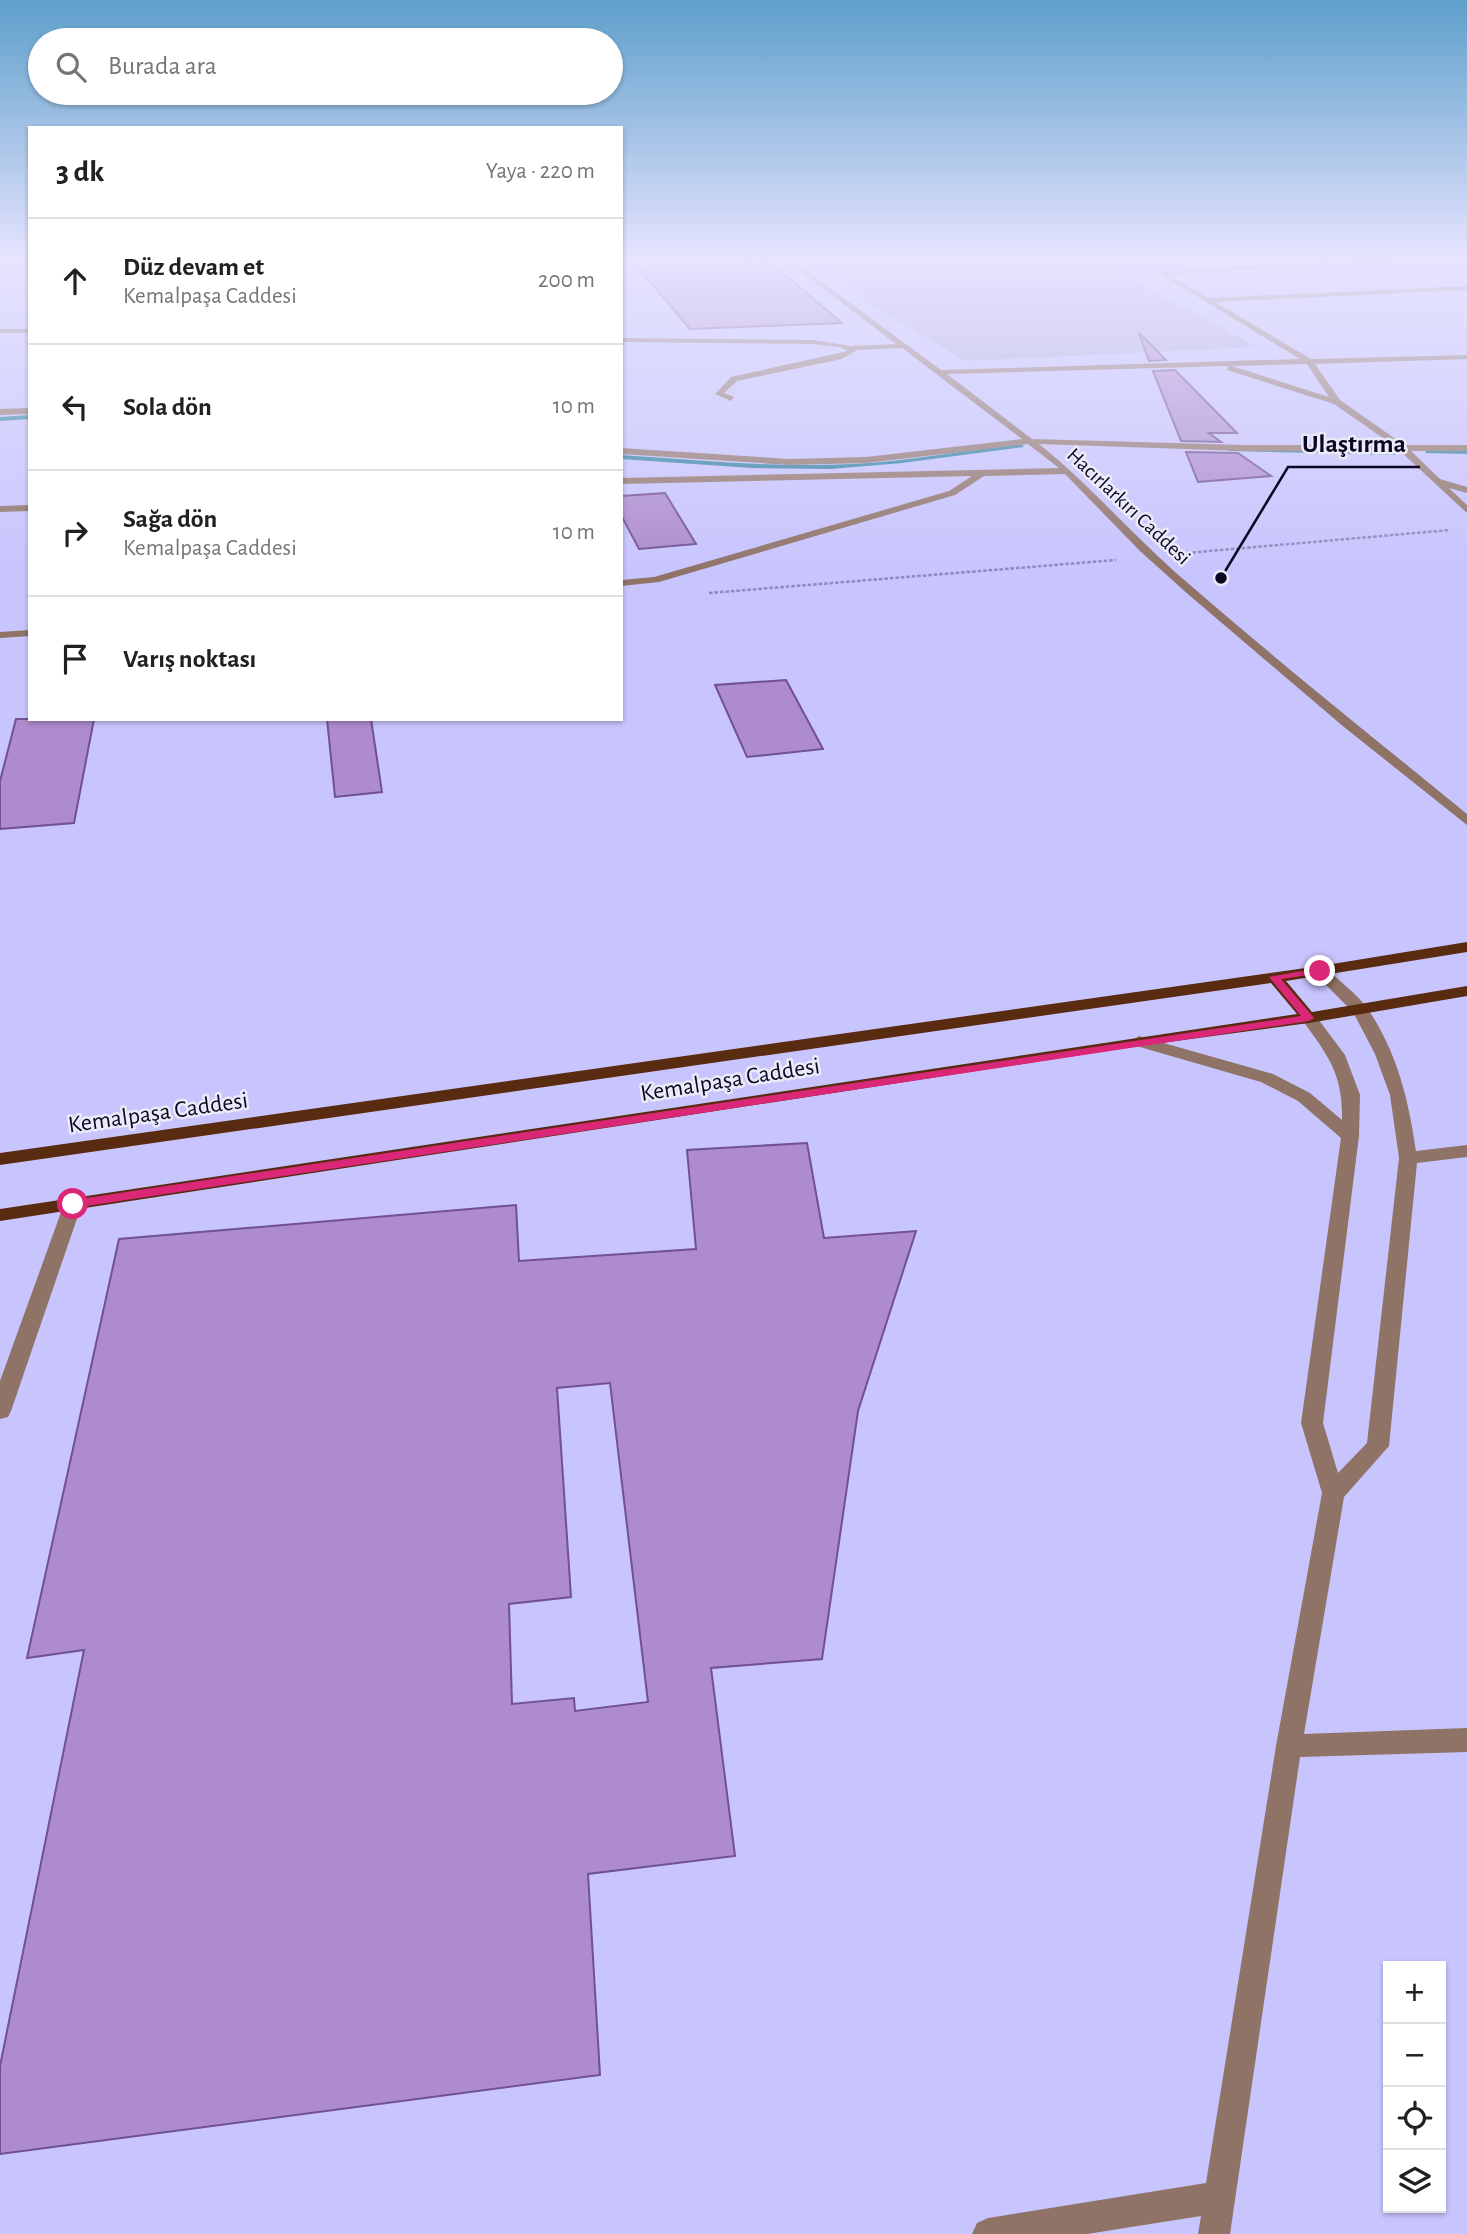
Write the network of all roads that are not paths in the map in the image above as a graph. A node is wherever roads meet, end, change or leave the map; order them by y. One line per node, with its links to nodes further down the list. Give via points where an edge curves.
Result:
1 (806, 363): 7 (street, via 734,379 719,394)
2 (928, 363): 6 (street, Hacırlarkırı Caddesi)
3 (1204, 363): 6 (street)
4 (1212, 363): 8 (street)
5 (1311, 363): 8 (street)
6 (941, 372): 11 (street, Hacırlarkırı Caddesi)
7 (731, 399)
8 (1337, 402): 13 (street)
9 (28, 411): 10 (street)
10 (0, 412)
11 (1027, 441): 13 (street); 14 (street, via 866,460 789,462); 15 (street, Hacırlarkırı Caddesi)
12 (1467, 448): 13 (street)
13 (1405, 450): 18 (street)
14 (623, 451)
15 (1068, 471): 16 (street); 26 (street, Hacırlarkırı Caddesi, via 1152,556 1232,627)
16 (982, 473): 17 (street); 23 (street, via 952,494 655,580)
17 (623, 481)
18 (1437, 481): 19 (street); 22 (street)
19 (1467, 490)
20 (28, 508): 21 (street)
21 (0, 509)
22 (1467, 510)
23 (623, 583)
24 (28, 633): 25 (street)
25 (0, 635)
26 (1467, 821)
27 (1467, 947): 28 (main road, Kemalpaşa Caddesi)
28 (1320, 971): 29 (main road, Kemalpaşa Caddesi); 31 (street)
29 (1274, 977): 32 (main road); 37 (main road, Kemalpaşa Caddesi)
30 (1466, 992): 31 (main road, Kemalpaşa Caddesi)
31 (1360, 1010): 32 (main road, Kemalpaşa Caddesi); 36 (street, via 1399,1095)
32 (1309, 1018): 33 (main road, Kemalpaşa Caddesi); 34 (street, via 1337,1055 1351,1095)
33 (1139, 1041): 34 (street, via 1267,1078 1304,1097); 38 (main road, Kemalpaşa Caddesi)
34 (1350, 1136): 41 (street, via 1312,1423)
35 (1467, 1151): 36 (street)
36 (1408, 1158): 41 (street, via 1378,1446)
37 (0, 1159)
38 (73, 1204): 39 (main road, Kemalpaşa Caddesi); 40 (street)
39 (0, 1215)
40 (0, 1411)
41 (1333, 1493): 43 (street)
42 (1467, 1740): 43 (street)
43 (1289, 1746): 44 (street)
44 (1220, 2197): 45 (street); 46 (street)
45 (988, 2234)
46 (1214, 2234)

